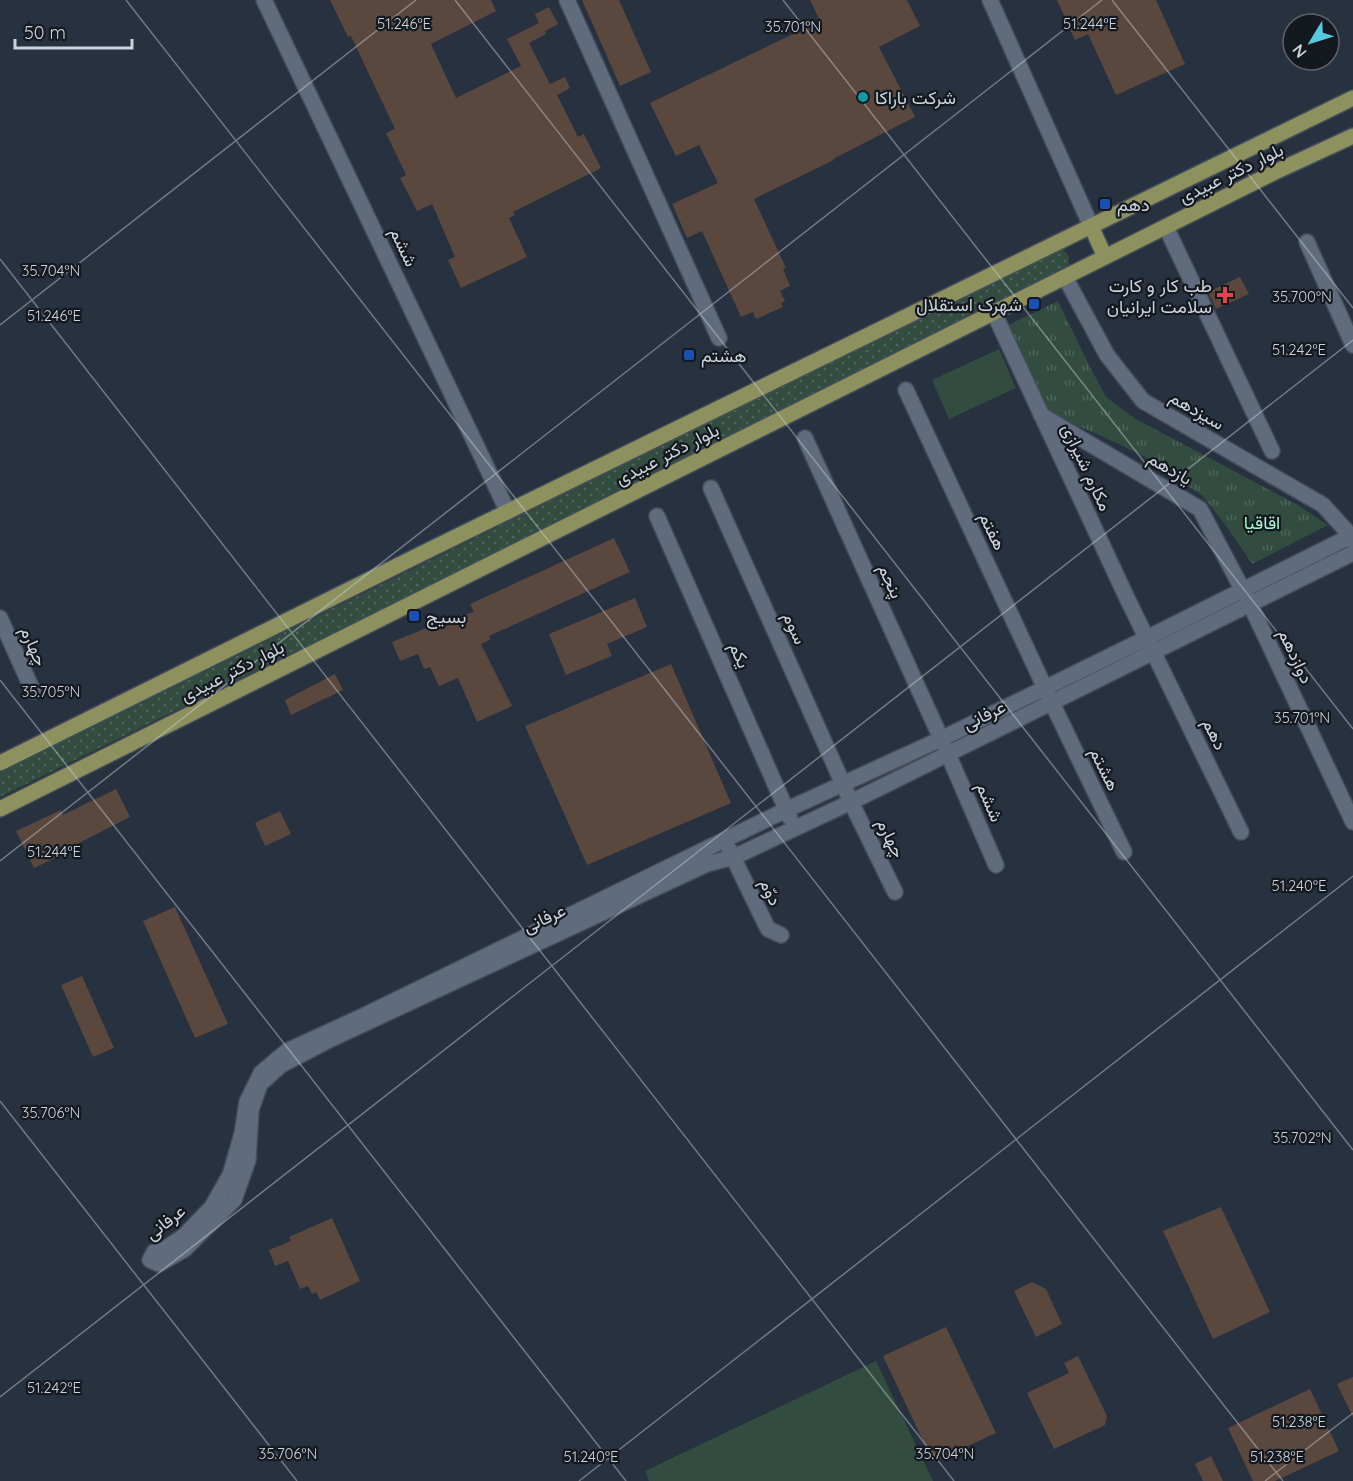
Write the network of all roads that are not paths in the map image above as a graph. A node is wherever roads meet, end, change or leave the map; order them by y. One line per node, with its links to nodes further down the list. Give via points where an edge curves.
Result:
1 (264, 0): 19 (street, ششم)
2 (567, 0): 12 (street)
3 (990, 0): 6 (street)
4 (1353, 98): 6 (main road, بلوار دکتر عبیدی)
5 (1353, 136): 7 (main road, بلوار دکتر عبیدی)
6 (1091, 226): 9 (main road); 19 (main road, بلوار دکتر عبیدی)
7 (1166, 227): 9 (main road, بلوار دکتر عبیدی); 17 (street)
8 (1307, 242): 13 (street)
9 (1105, 257): 10 (main road, بلوار دکتر عبیدی)
10 (1065, 277): 11 (main road, بلوار دکتر عبیدی); 21 (street, سیزدهم, via 1107,355 1143,401 1323,505)
11 (994, 313): 15 (street, مکارم شیرازی); 34 (main road, بلوار دکتر عبیدی)
12 (719, 338)
13 (1353, 345)
14 (906, 390): 26 (street, هفتم)
15 (1041, 416): 23 (street, یازدهم, via 1200,508); 25 (street, مکارم شیرازی)
16 (805, 438): 29 (street, پنجم)
17 (1272, 451)
18 (711, 488): 32 (street, سوم)
19 (508, 512): 31 (main road, بلوار دکتر عبیدی)
20 (657, 516): 35 (street, یکم)
21 (1352, 537): 23 (street, عرفانی)
22 (1353, 553): 23 (street, عرفانی)
23 (1246, 597): 25 (street, عرفانی); 36 (street, دوازدهم)
24 (0, 618): 27 (street, چهارم)
25 (1151, 645): 26 (street, عرفانی); 28 (street, عرفانی); 38 (street, دهم)
26 (1045, 688): 28 (street, هفتم); 29 (street, عرفانی)
27 (33, 691)
28 (1052, 703): 30 (street, عرفانی); 40 (street, هشتم)
29 (941, 739): 30 (street, پنجم); 32 (street, عرفانی)
30 (948, 754): 33 (street, عرفانی); 42 (street, ششم)
31 (0, 763)
32 (843, 783): 33 (street, سوم); 35 (street, عرفانی)
33 (851, 802): 37 (street, عرفانی); 43 (street, چهارم)
34 (0, 810)
35 (786, 810): 37 (street, یکم); 39 (street, عرفانی)
36 (1353, 822)
37 (795, 829): 41 (street, عرفانی)
38 (1241, 832)
39 (724, 841): 41 (street, دوّم); 41 (street, عرفانی, via 287,1052 261,1072 247,1102 230,1175 212,1207 184,1236 154,1252 150,1260 159,1264 185,1249 234,1200 248,1160 251,1110 260,1084 280,1065 707,864)
40 (1124, 852)
41 (734, 857): 44 (street, دوّم, via 768,929)
42 (996, 865)
43 (895, 892)
44 (781, 935)

